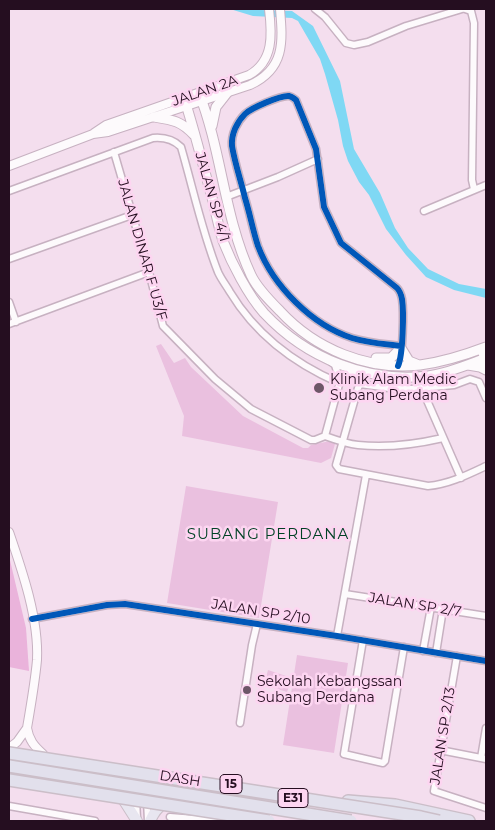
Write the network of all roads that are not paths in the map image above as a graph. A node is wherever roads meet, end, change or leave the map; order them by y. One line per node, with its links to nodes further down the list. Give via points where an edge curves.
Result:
1 (269, 9): 6 (street, JALAN 2A, via 268,54 257,71)
2 (280, 9): 5 (street, JALAN 2A, via 282,44 272,70 263,79)
3 (315, 9): 4 (street, via 346,43 354,45)
4 (464, 9): 18 (street, via 472,11 474,23)
5 (227, 93): 6 (street, JALAN 2A); 12 (main road, via 216,107)
6 (201, 97): 7 (street, JALAN 2A); 9 (main road, JALAN SP 4/1)
7 (185, 102): 8 (street); 10 (main road, JALAN SP 4/1); 11 (street, JALAN 2A, via 106,125)
8 (154, 117): 11 (street); 13 (main road, via 180,123)
9 (210, 122): 10 (main road, via 200,119); 12 (main road, JALAN SP 4/1)
10 (193, 127): 13 (main road, JALAN SP 4/1)
11 (93, 134): 16 (street)
12 (212, 136): 21 (main road, JALAN SP 4/1)
13 (196, 137): 31 (main road, JALAN SP 4/1, via 223,241 243,283 263,312 284,332)
14 (114, 152): 20 (street); 23 (street, JALAN DINAR F U3/F); 38 (street, via 162,137 181,147 219,274 238,306 259,331 294,360)
15 (318, 158): 19 (street); 19 (street, via 293,98 285,96 252,108 236,126 232,142); 28 (street, via 324,207 341,243 401,293)
16 (9, 166)
17 (486, 185): 18 (street)
18 (474, 189): 22 (street)
19 (243, 190): 21 (street); 28 (street, via 259,247 269,267 294,299 312,316 352,338)
20 (9, 191)
21 (226, 196): 30 (main road, JALAN SP 4/1, via 252,278 290,322 328,348)
22 (424, 211)
23 (132, 215): 24 (street); 25 (street, JALAN DINAR F U3/F)
24 (9, 259)
25 (149, 272): 27 (street); 41 (street, JALAN DINAR F U3/F, via 163,326 215,379 251,410 310,440)
26 (9, 302): 27 (street)
27 (12, 323)
28 (401, 347): 30 (main road, via 386,359); 33 (main road, via 409,361); 35 (street)
29 (483, 348): 32 (street); 33 (main road, JALAN SP 4/1, via 452,359)
30 (351, 357): 35 (main road, JALAN SP 4/1)
31 (328, 360): 37 (main road, JALAN SP 4/1); 38 (street, via 335,365)
32 (486, 360): 34 (main road, JALAN SP 4/1)
33 (420, 365): 35 (main road, JALAN SP 4/1)
34 (467, 365): 36 (main road); 37 (main road, JALAN SP 4/1, via 429,376)
35 (398, 366): 37 (main road)
36 (486, 370)
37 (372, 374): 38 (street, via 353,372)
38 (340, 382): 41 (street)
39 (422, 389): 40 (street, via 474,379 479,382); 42 (street); 43 (street, via 360,384)
40 (486, 398)
41 (325, 436): 43 (street, JALAN DINAR F U3/F)
42 (444, 438): 43 (street, JALAN DINAR F U3/F, via 381,446); 46 (street)
43 (342, 442): 45 (street, via 337,468)
44 (486, 466): 46 (street)
45 (362, 474): 46 (street, via 428,486); 48 (street, via 361,525)
46 (461, 478)
47 (9, 532): 52 (street)
48 (345, 594): 49 (street, JALAN SP 2/7); 54 (street)
49 (431, 607): 50 (street, JALAN SP 2/7); 57 (street)
50 (443, 609): 51 (street, JALAN SP 2/7); 58 (street)
51 (486, 616)
52 (32, 619): 53 (street, JALAN SP 2/10, via 125,604); 62 (street, via 37,658)
53 (257, 624): 54 (street, JALAN SP 2/10); 61 (street)
54 (337, 636): 55 (street, JALAN SP 2/10)
55 (363, 640): 56 (street, JALAN SP 2/10); 56 (street, via 344,754 383,763)
56 (404, 647): 57 (street, JALAN SP 2/10)
57 (423, 650): 58 (street, JALAN SP 2/10)
58 (436, 652): 59 (street, JALAN SP 2/10)
59 (456, 656): 60 (street, JALAN SP 2/10); 65 (street, JALAN SP 2/13)
60 (486, 661)
61 (240, 723)
62 (27, 728): 64 (street); 67 (street, via 32,744)
63 (486, 728): 68 (street)
64 (9, 750): 66 (highway, 15); 81 (highway, DASH / E31, bridge)
65 (440, 750): 68 (street); 79 (street, JALAN SP 2/13, via 434,791)
66 (30, 752): 67 (highway, 15); 71 (highway, 15)
67 (43, 754): 72 (highway, 15)
68 (484, 759)
69 (9, 766): 91 (highway, DASH / E31, bridge)
70 (9, 770): 74 (highway, 15)
71 (146, 772): 72 (highway, 15); 75 (street, via 148,780); 75 (street, via 138,782)
72 (197, 778): 77 (highway, 15)
73 (9, 780): 89 (highway, bridge)
74 (101, 784): 75 (highway, 15); 86 (highway, via 123,799)
75 (142, 791): 76 (highway, 15); 86 (street); 87 (street)
76 (189, 798): 87 (highway, via 162,804); 90 (highway, 15)
77 (316, 799): 81 (highway, 15); 83 (highway, via 396,805)
78 (9, 806): 80 (street)
79 (486, 808)
80 (46, 812): 84 (street); 85 (street)
81 (421, 817): 83 (highway, DASH / E31, bridge)
82 (170, 818): 88 (street)
83 (443, 820): 92 (highway)
84 (44, 821)
85 (95, 821)
86 (137, 821)
87 (149, 821)
88 (220, 821)
89 (269, 821)
90 (335, 821)
91 (351, 821)
92 (469, 821)

